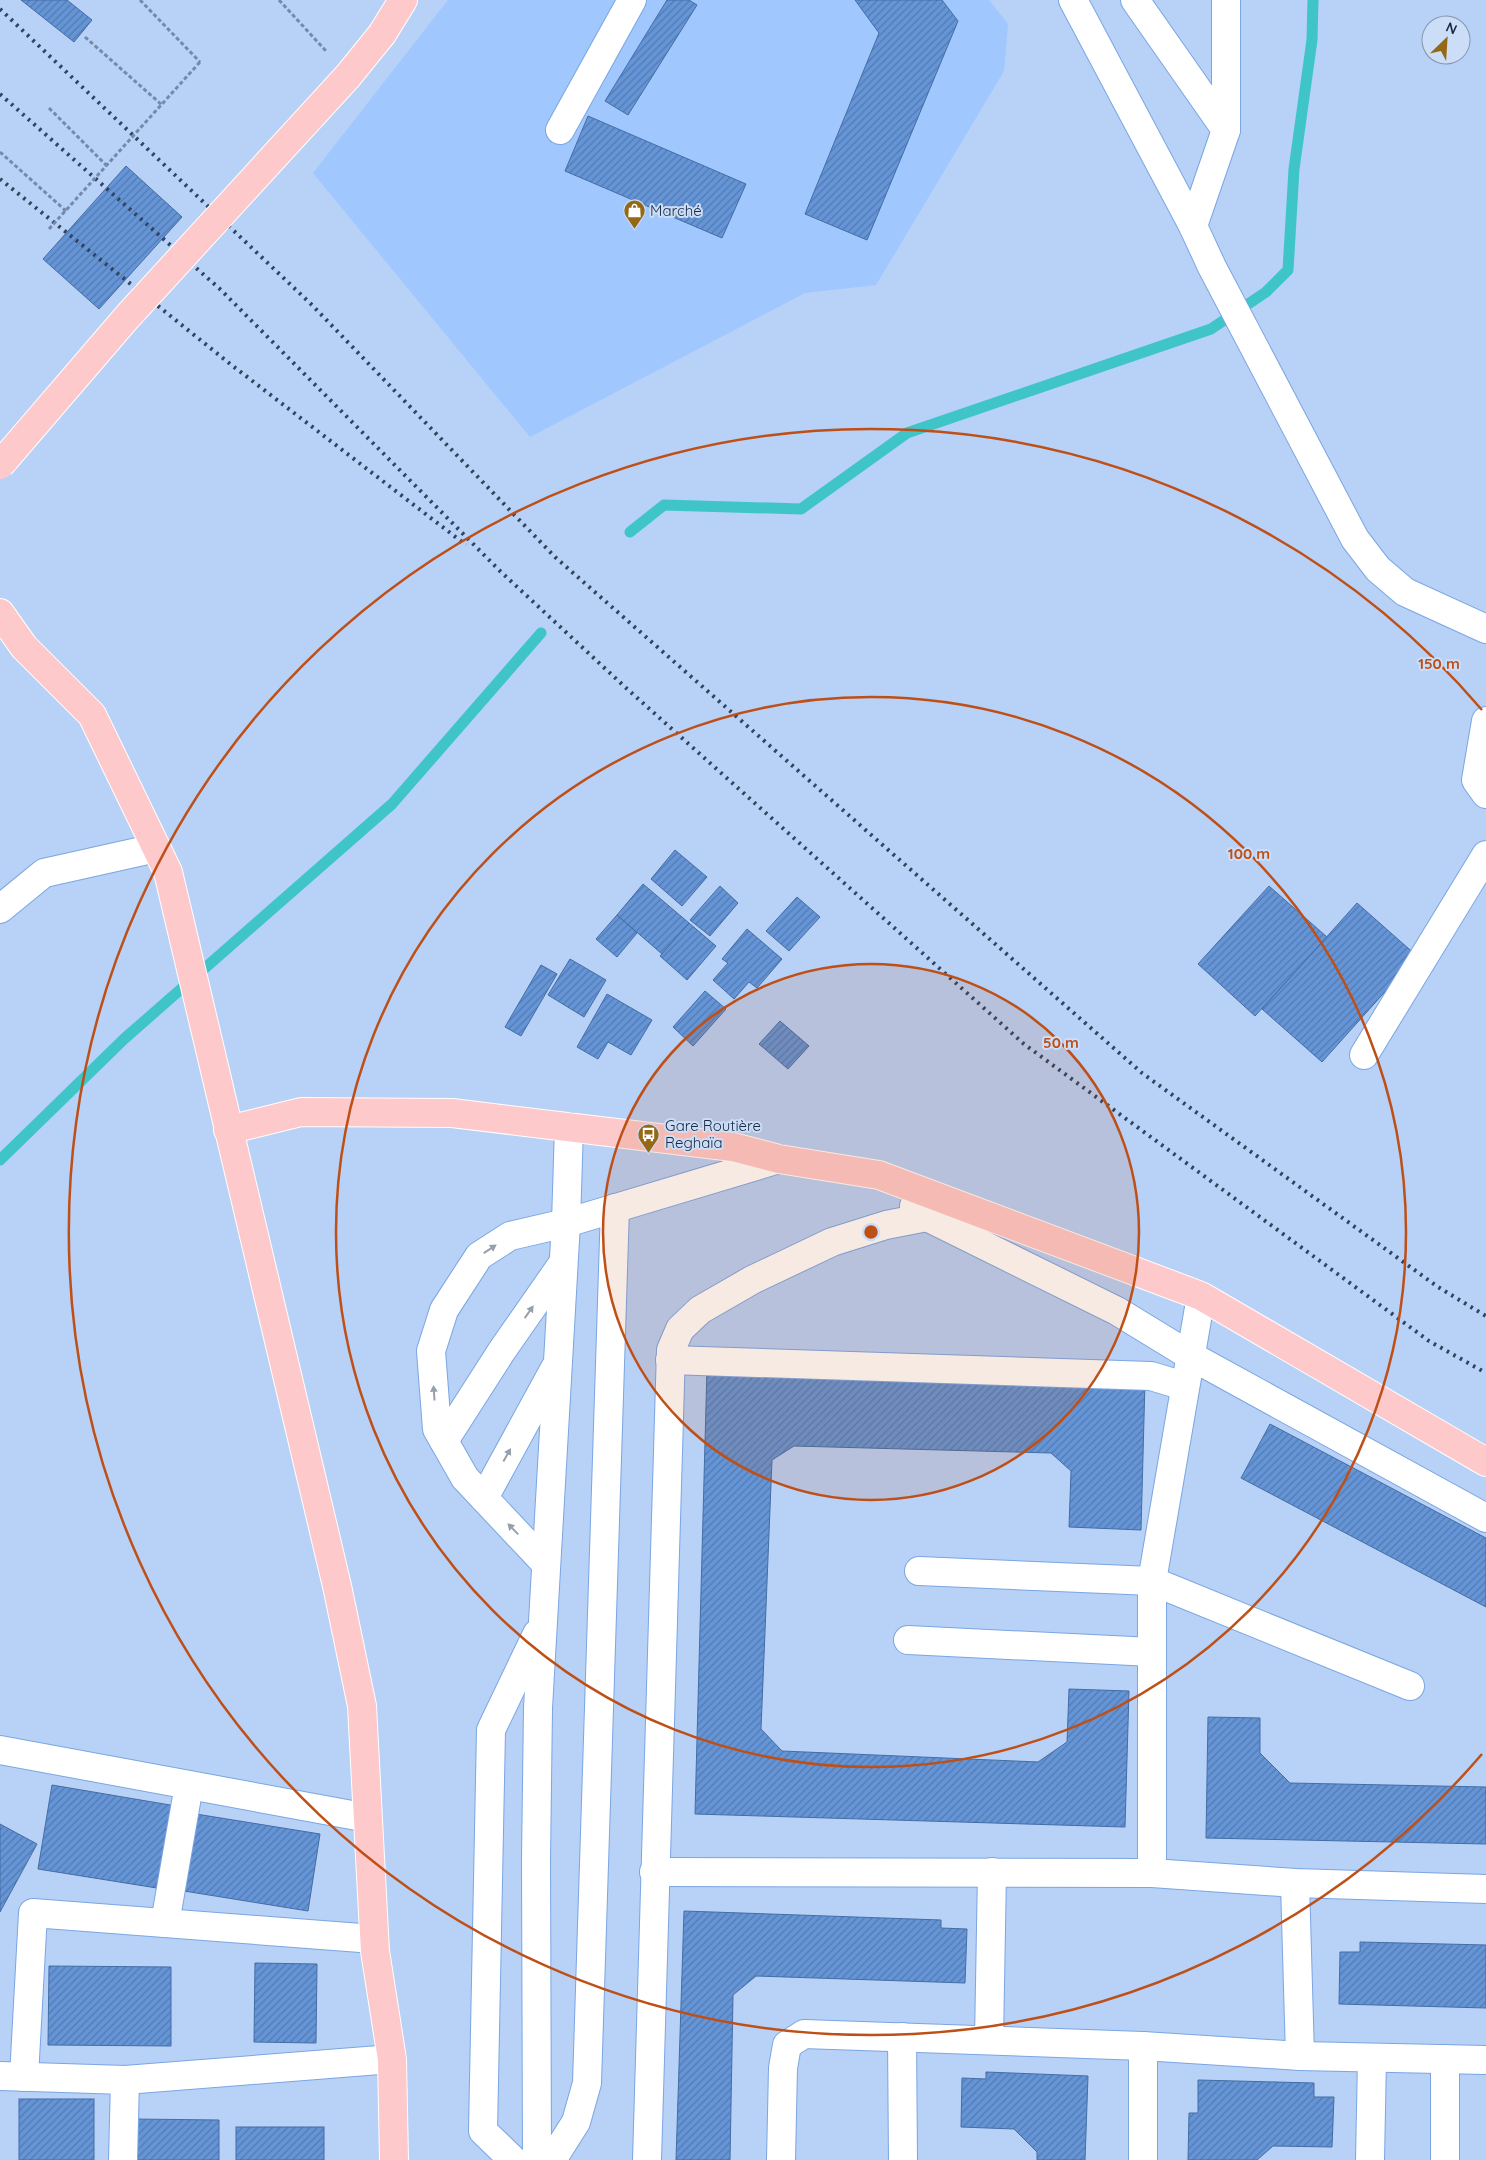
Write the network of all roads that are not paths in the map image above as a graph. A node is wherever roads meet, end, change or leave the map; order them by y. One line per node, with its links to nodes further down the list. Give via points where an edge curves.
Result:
1 (403, 0): 9 (main road, bridge, via 382,34 348,76 128,316)
2 (632, 0): 6 (street)
3 (1073, 0): 8 (street)
4 (1135, 0): 7 (street)
5 (1226, 0): 7 (street)
6 (560, 130)
7 (1226, 130): 8 (street)
8 (1193, 226): 11 (street, via 1355,539 1378,569 1405,592)
9 (0, 465)
10 (0, 612): 13 (main road)
11 (1486, 628)
12 (0, 632): 13 (main road)
13 (24, 647): 17 (main road, via 92,716)
14 (1486, 721): 15 (street, via 1476,780)
15 (1486, 794)
16 (1486, 855): 19 (street)
17 (162, 860): 18 (street, via 44,873); 21 (main road)
18 (0, 908)
19 (1364, 1055)
20 (569, 1127): 21 (main road, via 452,1113 301,1112); 22 (main road, via 733,1147); 26 (street)
21 (228, 1130): 46 (main road, via 335,1576 362,1706)
22 (779, 1159): 23 (main road); 24 (street)
23 (879, 1175): 25 (street); 28 (main road)
24 (615, 1208): 26 (street); 68 (street, via 587,2084 576,2122)
25 (927, 1217): 29 (street, via 1117,1311); 30 (street, via 886,1225 832,1242 752,1280 700,1310 680,1329)
26 (566, 1223): 27 (street); 33 (street, one-way to 26, via 437,1429 431,1352 444,1310 480,1256 510,1236)
27 (563, 1263): 31 (street); 33 (street, one-way to 27)
28 (1201, 1296): 29 (street); 34 (main road)
29 (1189, 1355): 32 (street); 36 (street)
30 (670, 1360): 32 (street, via 1151,1376); 47 (street)
31 (558, 1362): 35 (street, one-way to 31); 37 (street)
32 (1184, 1386): 39 (street)
33 (444, 1441): 35 (street, via 465,1478)
34 (1486, 1462)
35 (484, 1498): 37 (street, one-way to 35)
36 (1486, 1518)
37 (546, 1564): 40 (street)
38 (919, 1571): 39 (street)
39 (1152, 1580): 42 (street); 43 (street)
40 (543, 1621): 66 (street, via 491,1730 483,2130); 67 (street, via 536,1859)
41 (908, 1640): 42 (street)
42 (1152, 1652): 49 (street)
43 (1410, 1686)
44 (0, 1750): 45 (street)
45 (189, 1785): 46 (street); 52 (street)
46 (368, 1818): 53 (main road)
47 (654, 1872): 48 (street); 69 (street)
48 (992, 1872): 49 (street); 55 (street)
49 (1152, 1873): 50 (street)
50 (1295, 1884): 51 (street); 57 (street)
51 (1486, 1889)
52 (165, 1923): 53 (street); 62 (street, via 32,1913)
53 (374, 1939): 59 (main road)
54 (902, 2037): 55 (street); 70 (street, via 804,2034 787,2045 783,2068); 71 (street)
55 (989, 2040): 56 (street)
56 (1143, 2046): 57 (street); 72 (street)
57 (1300, 2056): 58 (street)
58 (1372, 2058): 60 (street); 73 (street)
59 (392, 2059): 63 (street); 65 (main road)
60 (1445, 2060): 61 (street); 74 (street)
61 (1486, 2060)
62 (12, 2077): 63 (street)
63 (125, 2080): 64 (street)
64 (123, 2160)
65 (394, 2160)
66 (513, 2160)
67 (537, 2160)
68 (552, 2160)
69 (647, 2160)
70 (781, 2160)
71 (903, 2160)
72 (1144, 2160)
73 (1370, 2160)
74 (1445, 2160)

